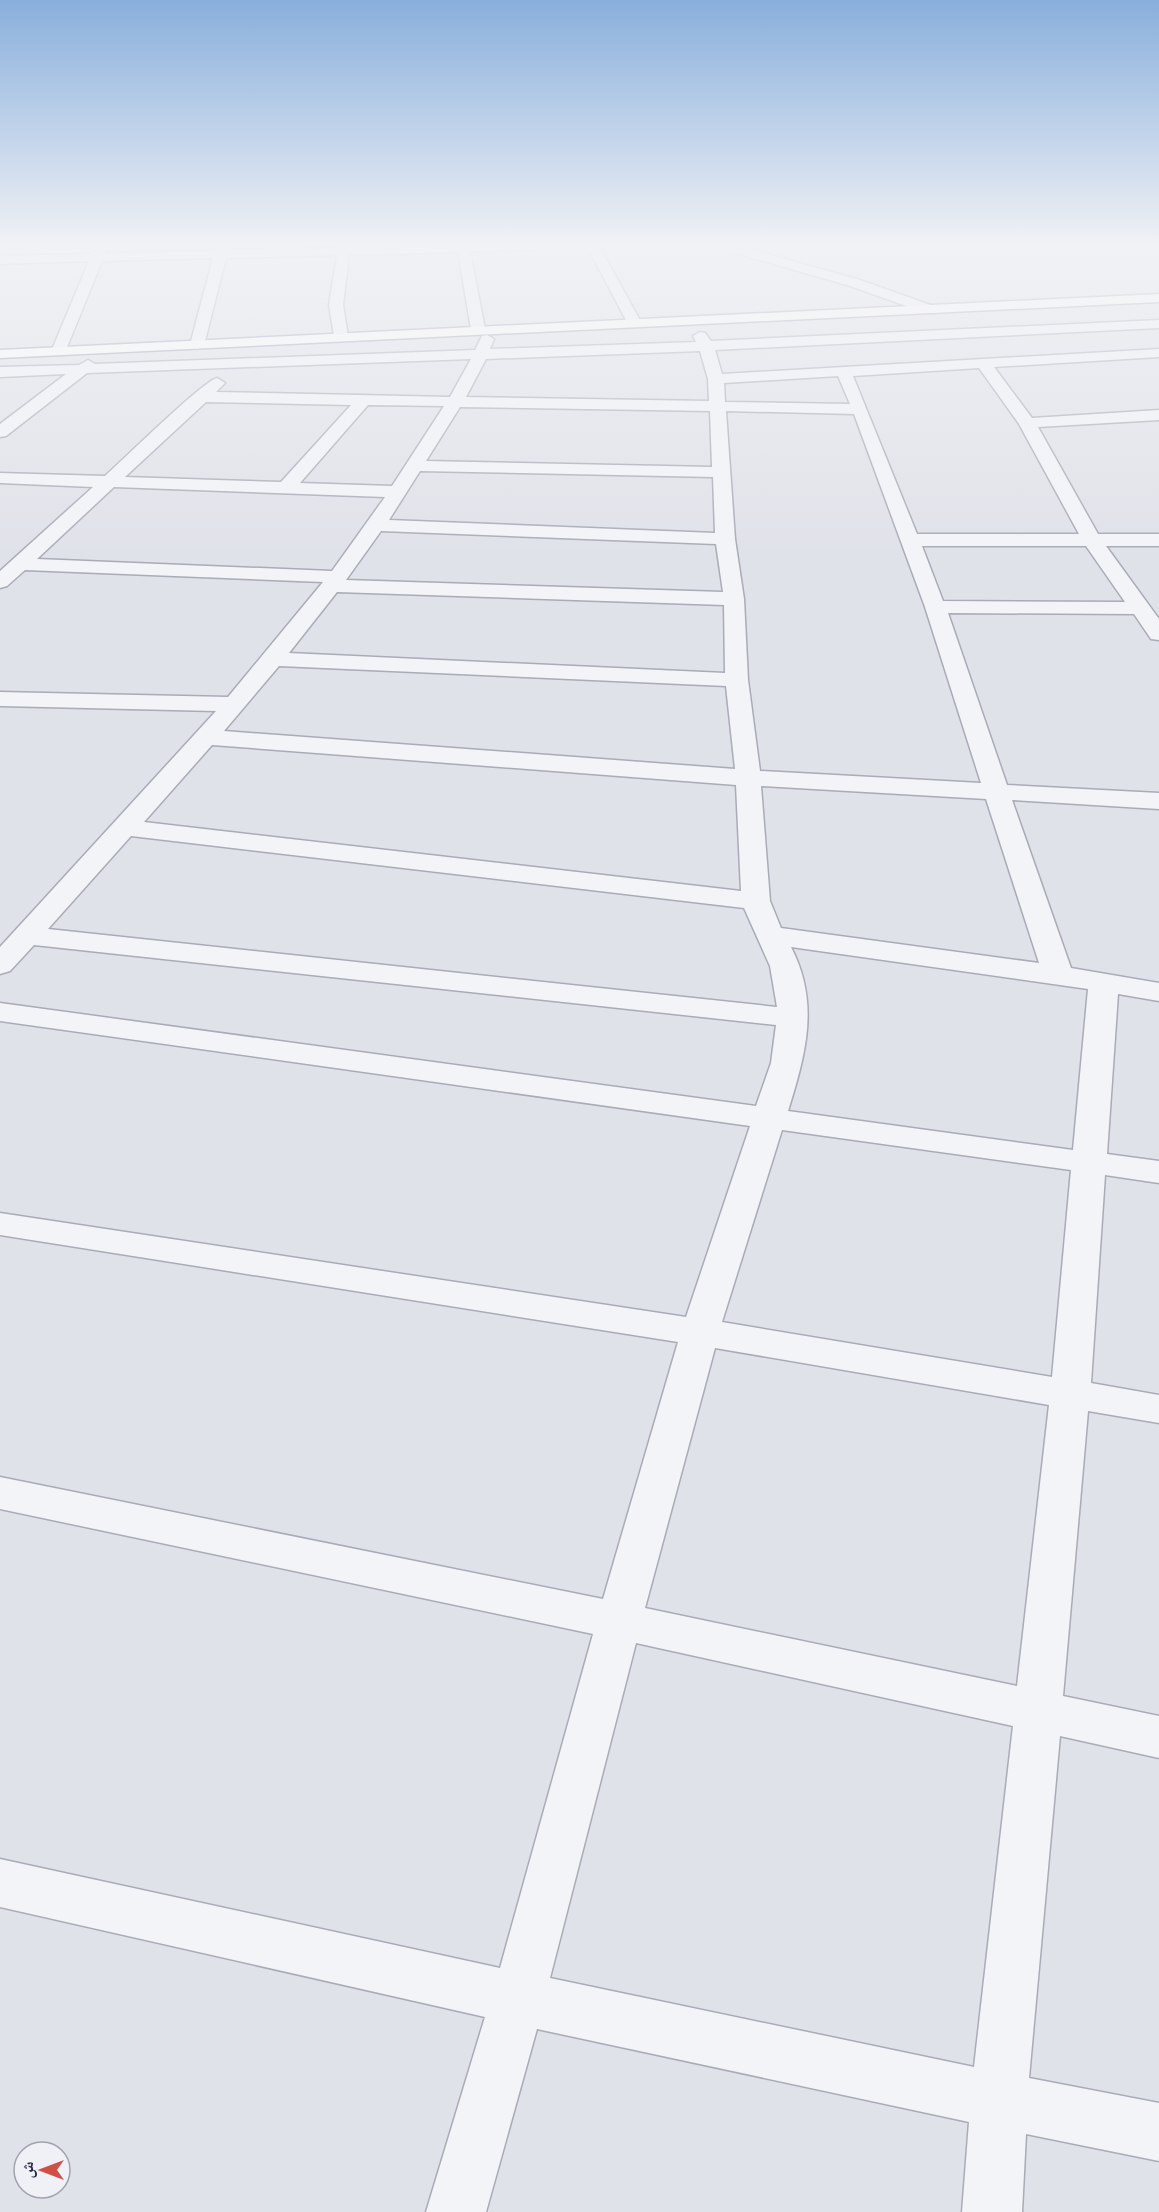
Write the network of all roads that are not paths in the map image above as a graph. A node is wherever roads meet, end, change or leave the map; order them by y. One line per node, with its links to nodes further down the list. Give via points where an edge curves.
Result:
1 (59, 349): 7 (street)
2 (113, 349): 7 (main road)
3 (360, 349): 11 (street)
4 (478, 349): 22 (street)
5 (706, 349): 19 (street)
6 (1048, 349): 12 (street)
7 (58, 352): 9 (main road)
8 (1159, 353): 10 (street)
9 (0, 354)
10 (1128, 355): 12 (street); 16 (street)
11 (244, 357): 13 (street); 20 (street)
12 (1061, 358): 14 (street)
13 (88, 364): 15 (main road); 17 (street); 27 (street)
14 (984, 364): 18 (street); 26 (street)
15 (0, 365)
16 (1151, 370)
17 (0, 372)
18 (844, 373): 19 (street); 24 (street)
19 (716, 379): 23 (street)
20 (201, 397): 21 (street); 31 (street)
21 (363, 401): 22 (street); 32 (street)
22 (454, 402): 23 (street); 28 (street)
23 (717, 407): 24 (street); 29 (street)
24 (860, 409): 37 (street)
25 (1159, 415): 26 (street)
26 (1027, 423): 36 (street)
27 (0, 432)
28 (415, 466): 29 (street); 33 (street)
29 (721, 472): 35 (street)
30 (0, 478): 31 (street)
31 (109, 482): 32 (street); 39 (street)
32 (285, 488): 33 (street)
33 (399, 492): 34 (street)
34 (376, 525): 35 (street); 40 (street)
35 (725, 538): 41 (street)
36 (1091, 539): 37 (street); 38 (street); 43 (street)
37 (909, 540): 42 (street)
38 (1159, 540)
39 (7, 573): 40 (street)
40 (335, 582): 41 (street); 45 (street)
41 (734, 599): 46 (street)
42 (935, 608): 43 (street); 51 (street)
43 (1138, 608): 44 (street)
44 (1159, 634)
45 (274, 659): 46 (street); 48 (street)
46 (737, 680): 50 (street)
47 (0, 699): 48 (street)
48 (234, 704): 49 (street)
49 (205, 737): 50 (street); 53 (street)
50 (748, 778): 51 (street); 54 (street)
51 (998, 793): 52 (street); 57 (street)
52 (1159, 801)
53 (123, 827): 54 (street); 55 (street)
54 (763, 918): 57 (street); 61 (street, via 784,964)
55 (26, 936): 56 (street); 61 (street)
56 (0, 965)
57 (1058, 975): 58 (street)
58 (1104, 982): 59 (street); 63 (street)
59 (1159, 992)
60 (0, 1012): 62 (street)
61 (794, 1018): 62 (street, via 787,1063)
62 (770, 1118): 63 (street); 66 (street)
63 (1088, 1162): 64 (street); 67 (street)
64 (1159, 1172)
65 (0, 1224): 66 (street)
66 (700, 1332): 67 (street); 70 (street)
67 (1070, 1394): 68 (street); 71 (street)
68 (1159, 1409)
69 (0, 1492): 70 (street)
70 (619, 1621): 71 (street); 74 (street)
71 (1037, 1710): 72 (street); 75 (street)
72 (1159, 1737)
73 (0, 1883): 74 (street)
74 (518, 1999): 75 (street); 77 (street)
75 (999, 2100): 76 (street); 78 (street)
76 (1159, 2132)
77 (456, 2212)
78 (992, 2212)

